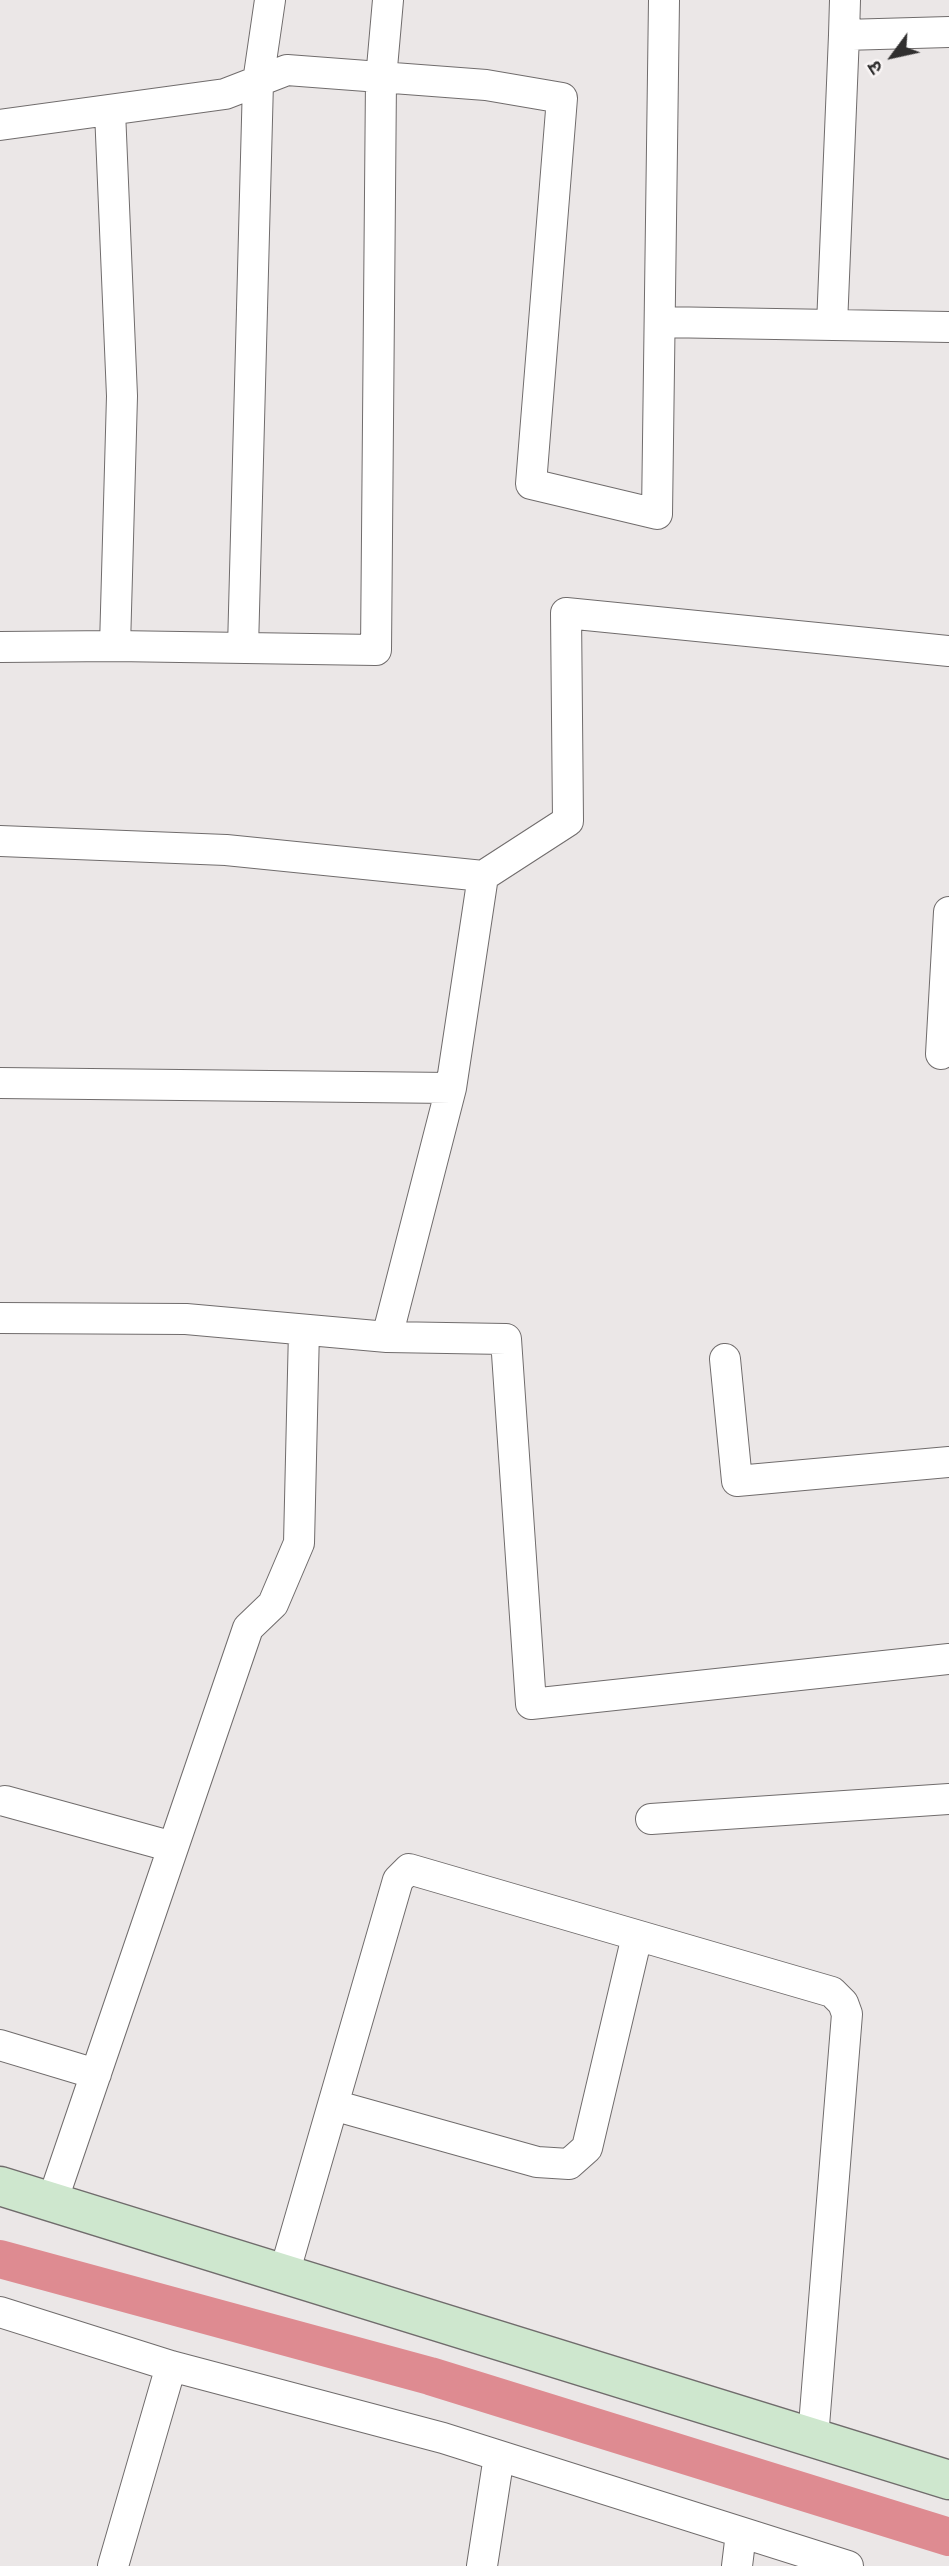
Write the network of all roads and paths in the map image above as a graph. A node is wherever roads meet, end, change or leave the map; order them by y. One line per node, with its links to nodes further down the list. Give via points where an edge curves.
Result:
1 (270, 0): 8 (street)
2 (388, 0): 7 (street)
3 (664, 0): 11 (street)
4 (845, 0): 6 (street)
5 (949, 32): 6 (street)
6 (844, 35): 12 (street)
7 (381, 79): 8 (street, via 287,70); 11 (street, via 486,85 562,98 531,484 657,514); 16 (street, via 376,650)
8 (258, 82): 9 (street, via 225,94); 16 (street)
9 (110, 111): 10 (street); 14 (street, via 122,396)
10 (0, 125)
11 (660, 322): 12 (street)
12 (832, 325): 13 (street)
13 (949, 327)
14 (115, 646): 15 (street); 16 (street)
15 (0, 647)
16 (243, 648)
17 (949, 652): 19 (street, via 566,613 568,821)
18 (0, 841): 19 (street, via 226,850)
19 (483, 876): 23 (street)
20 (949, 912): 21 (street)
21 (942, 1054)
22 (0, 1083): 23 (street)
23 (451, 1088): 26 (street)
24 (0, 1318): 25 (street, via 186,1319)
25 (304, 1330): 26 (street); 33 (street, via 299,1543 273,1604 248,1628)
26 (387, 1337): 29 (street, via 506,1339 531,1704)
27 (725, 1359): 28 (street, via 737,1481)
28 (949, 1462)
29 (949, 1659)
30 (949, 1799): 32 (street)
31 (5, 1801): 33 (street)
32 (651, 1819)
33 (173, 1847): 36 (street)
34 (637, 1936): 37 (street, via 587,2148 569,2164 537,2162); 37 (street, via 409,1869 398,1880); 43 (street, via 832,1992 847,2014)
35 (0, 2045): 36 (street)
36 (96, 2074): 39 (street)
37 (333, 2105): 40 (street)
38 (0, 2186): 39 (street)
39 (52, 2202): 40 (street)
40 (284, 2274): 43 (street)
41 (0, 2312): 42 (street)
42 (171, 2366): 44 (street); 47 (street)
43 (813, 2438): 45 (street)
44 (499, 2456): 46 (street); 48 (street)
45 (949, 2480)
46 (741, 2533): 49 (street); 50 (street)
47 (113, 2566)
48 (482, 2566)
49 (737, 2566)
50 (848, 2566)

